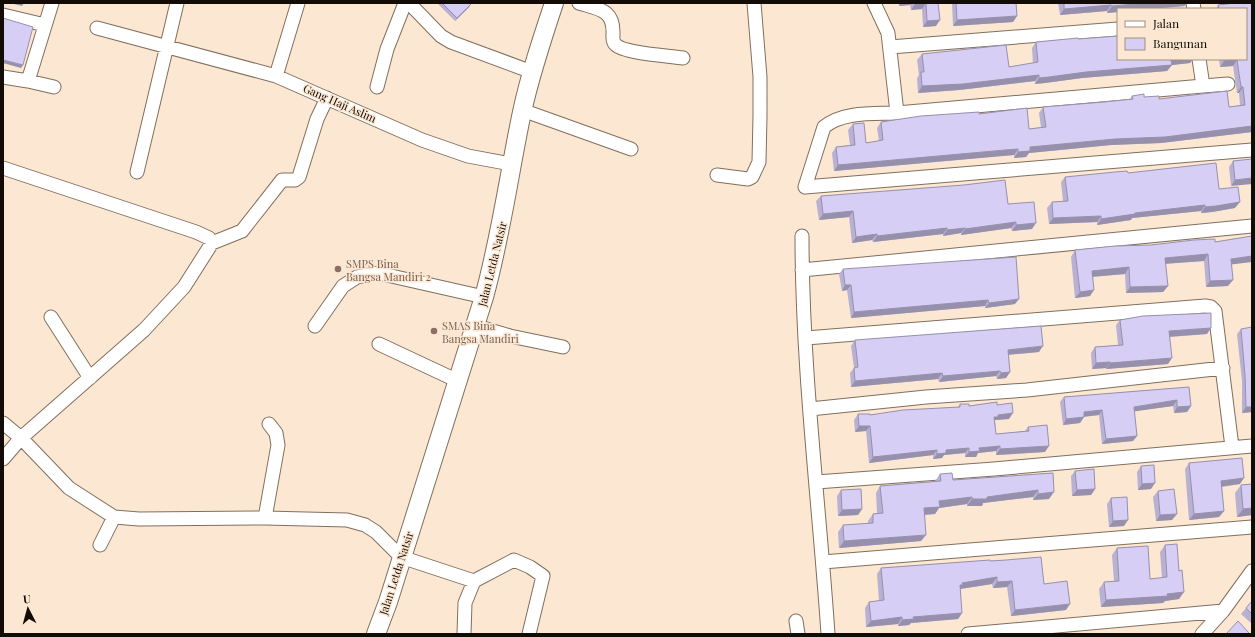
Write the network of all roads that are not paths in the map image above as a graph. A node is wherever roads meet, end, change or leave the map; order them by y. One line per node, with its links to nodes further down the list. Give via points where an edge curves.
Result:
1 (52, 3): 11 (street)
2 (177, 3): 14 (street)
3 (298, 3): 19 (street)
4 (405, 3): 25 (street)
5 (409, 3): 18 (street, via 441,36 451,42)
6 (554, 3): 18 (main road, Jalan Letda Natsir)
7 (579, 3): 16 (street, via 606,12 610,16 614,24 613,41 616,46 627,51)
8 (754, 3): 34 (street, via 760,77 759,162 752,177 748,179)
9 (874, 3): 15 (street, via 888,33)
10 (3, 15): 11 (street)
11 (45, 25): 21 (street)
12 (97, 28): 14 (street, Gang Haji Aslim)
13 (1117, 29): 15 (street)
14 (167, 47): 19 (street, Gang Haji Aslim); 33 (street)
15 (890, 47): 28 (street)
16 (683, 58)
17 (1199, 60): 23 (street)
18 (532, 72): 27 (main road, Jalan Letda Natsir)
19 (276, 76): 26 (street, Gang Haji Aslim)
20 (3, 77): 21 (street)
21 (28, 81): 24 (street)
22 (1228, 84): 23 (street)
23 (1203, 86): 28 (street)
24 (54, 87)
25 (377, 87)
26 (326, 98): 31 (street, Gang Haji Aslim, via 422,140 468,156); 37 (street, via 299,177 295,180 282,180 242,231)
27 (522, 110): 29 (street); 31 (main road, Jalan Letda Natsir)
28 (897, 113): 30 (street, via 846,116 832,120 824,127 805,187)
29 (631, 148)
30 (1252, 150)
31 (512, 164): 39 (main road, Jalan Letda Natsir, via 496,253)
32 (3, 168): 37 (street, via 196,232 209,238)
33 (137, 172)
34 (717, 175)
35 (1252, 226): 38 (street)
36 (802, 236): 38 (street)
37 (212, 243): 47 (street, via 184,287 144,330)
38 (802, 270): 43 (street)
39 (484, 297): 41 (street, via 378,273 357,277 343,286); 42 (main road, Jalan Letda Natsir)
40 (51, 317): 47 (street)
41 (315, 326)
42 (476, 326): 45 (street, via 510,336); 48 (main road, Jalan Letda Natsir)
43 (806, 338): 46 (street, via 1205,306 1215,311); 49 (street)
44 (379, 344): 48 (street)
45 (564, 346)
46 (1223, 368): 49 (street, via 1028,390); 54 (street)
47 (90, 378): 52 (street)
48 (458, 381): 61 (main road, Jalan Letda Natsir)
49 (810, 409): 56 (street)
50 (3, 423): 52 (street)
51 (269, 424): 58 (street, via 276,433 278,444)
52 (21, 438): 55 (street); 57 (street, via 69,488)
53 (1252, 446): 54 (street)
54 (1232, 447): 56 (street)
55 (3, 459)
56 (816, 482): 62 (street)
57 (114, 517): 58 (street); 60 (street)
58 (265, 518): 61 (street, via 347,520 366,525)
59 (1252, 527): 62 (street)
60 (100, 545)
61 (401, 557): 64 (street); 67 (main road, Jalan Letda Natsir)
62 (823, 562): 70 (street)
63 (1252, 571): 65 (street)
64 (474, 581): 68 (street, via 465,603); 69 (street, via 514,560 543,576)
65 (1223, 611): 66 (street); 72 (street)
66 (1071, 630): 71 (street)
67 (376, 634)
68 (464, 634)
69 (529, 634)
70 (828, 634)
71 (968, 634)
72 (1202, 634)

